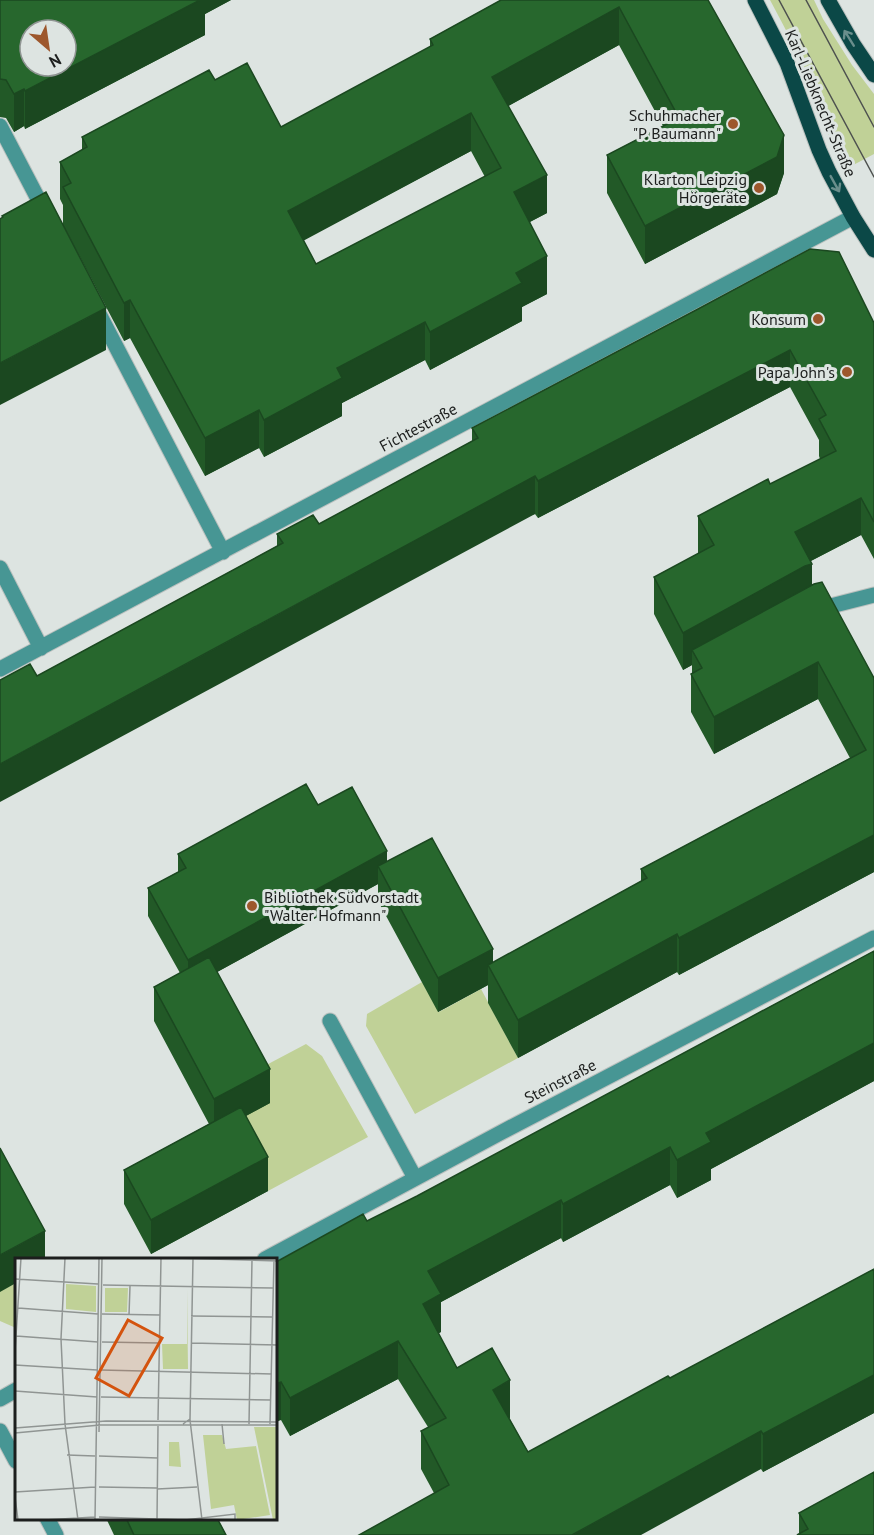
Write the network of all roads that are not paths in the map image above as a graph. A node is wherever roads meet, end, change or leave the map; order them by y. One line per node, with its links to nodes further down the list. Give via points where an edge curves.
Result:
1 (755, 0): 5 (main road, Karl-Liebknecht-Straße, one-way to 5, via 787,63 829,172)
2 (828, 0): 3 (main road, one-way to 2)
3 (874, 75)
4 (0, 126): 6 (street)
5 (854, 217): 7 (main road, Karl-Liebknecht-Straße); 9 (street, Fichtestraße)
6 (55, 230)
7 (874, 250)
8 (93, 303): 9 (street)
9 (223, 552): 13 (street, Fichtestraße)
10 (0, 568): 13 (street)
11 (874, 595): 12 (street)
12 (799, 618)
13 (41, 648): 14 (street, Fichtestraße)
14 (0, 669)
15 (874, 938): 17 (street, Steinstraße)
16 (330, 1021): 17 (street)
17 (415, 1178): 18 (street, Steinstraße)
18 (267, 1258)
19 (15, 1391): 20 (street)
20 (0, 1399)
21 (0, 1431): 22 (street)
22 (15, 1459)
23 (48, 1520): 24 (street)
24 (56, 1535)

